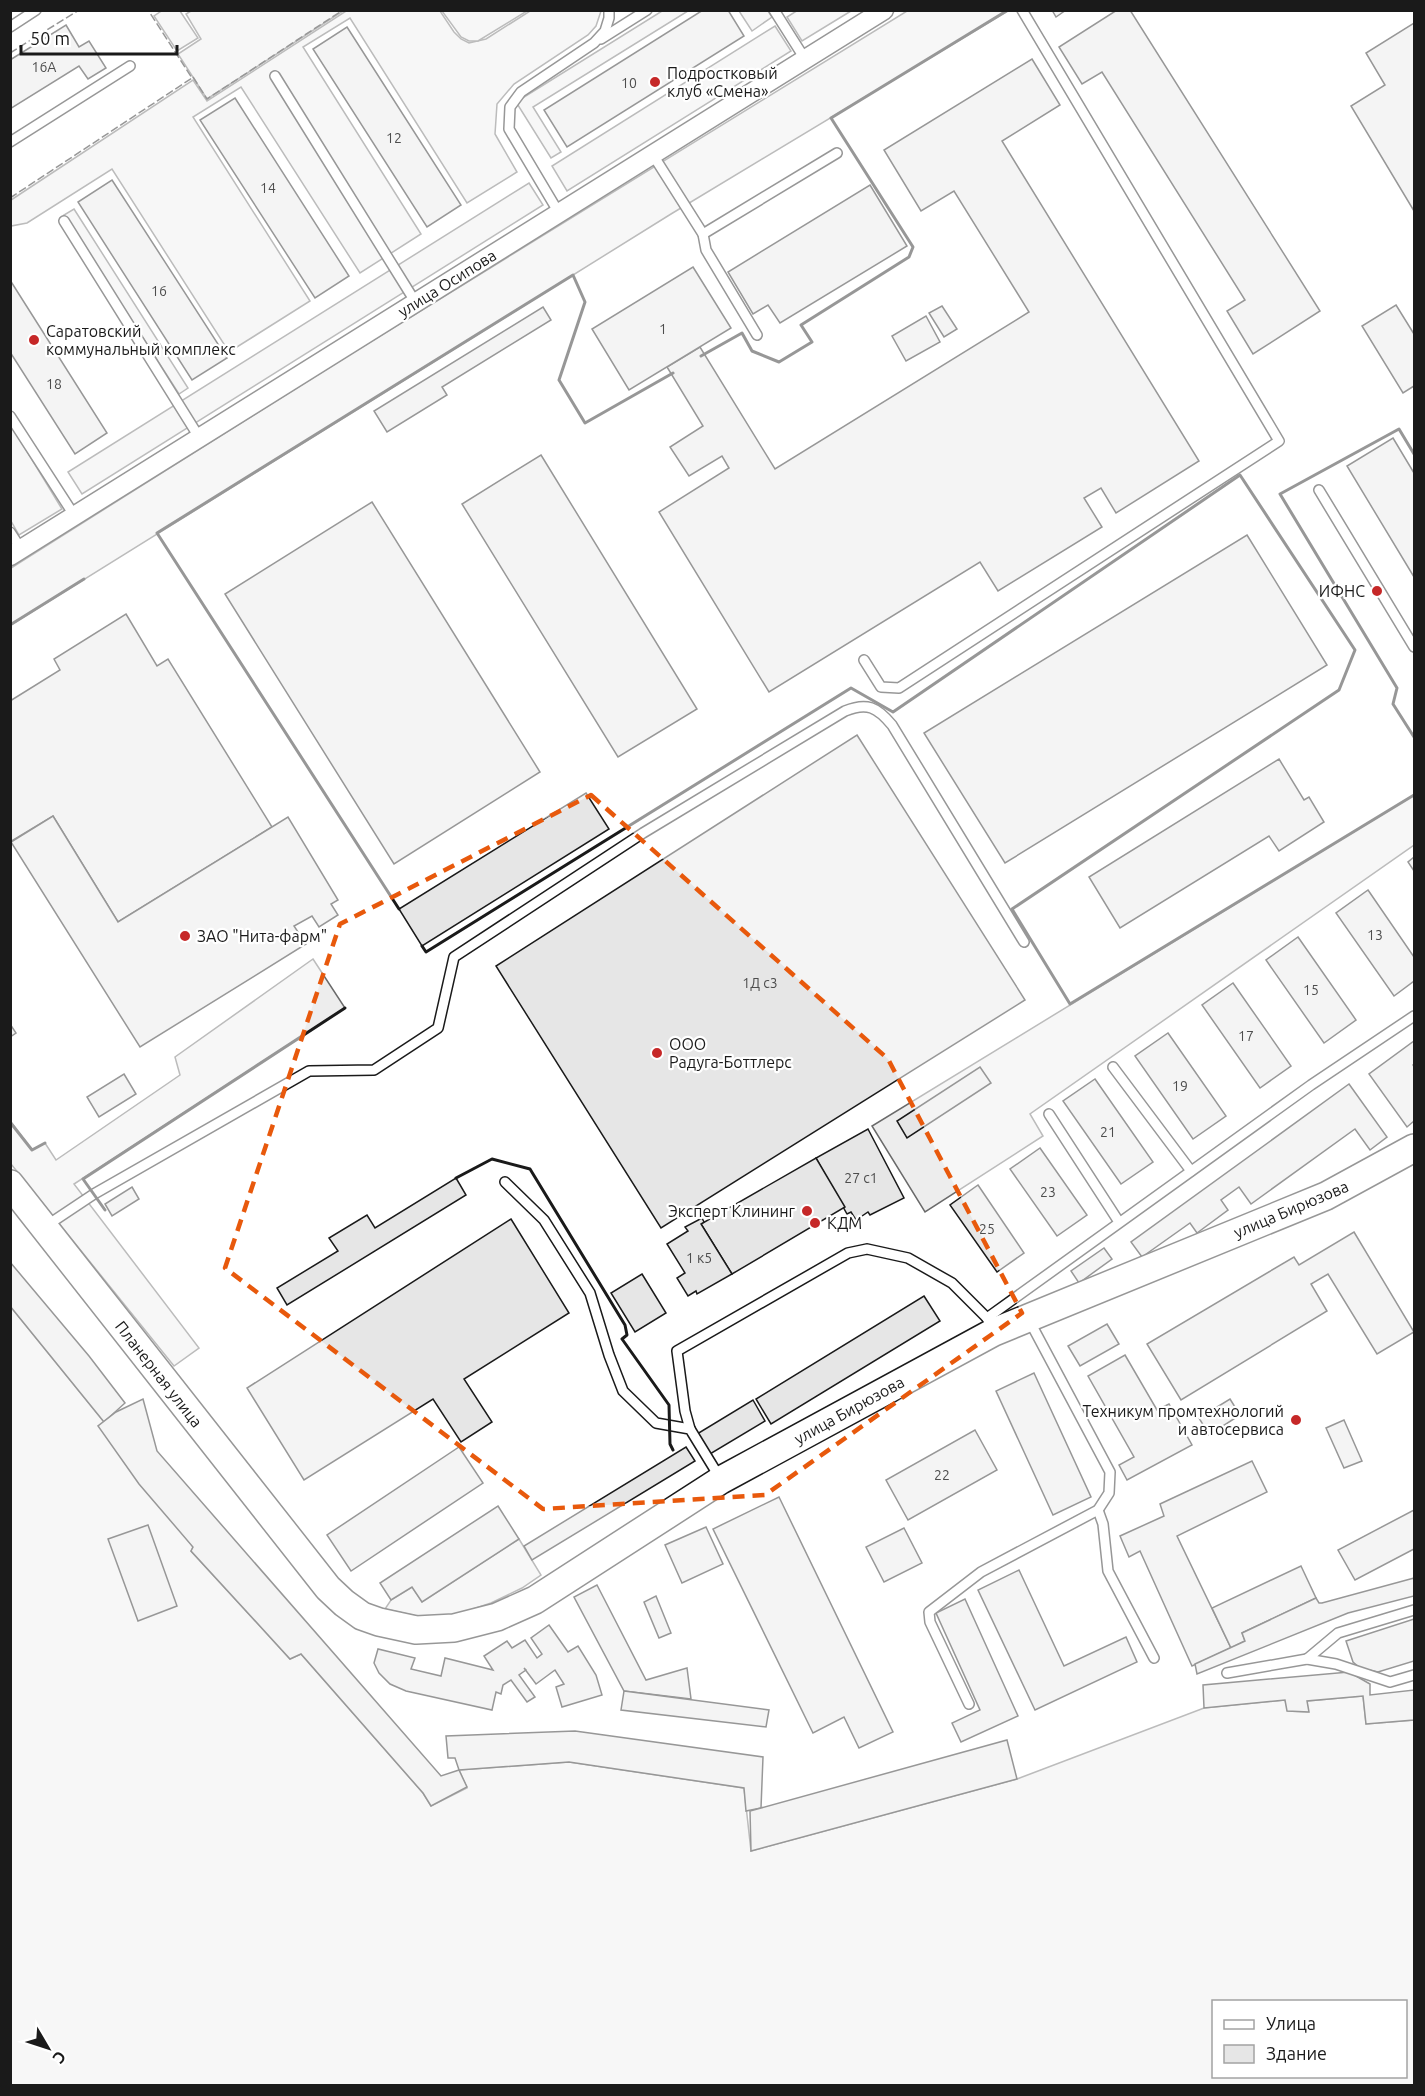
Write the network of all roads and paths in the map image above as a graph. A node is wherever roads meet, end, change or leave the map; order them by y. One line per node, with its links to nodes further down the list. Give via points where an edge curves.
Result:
1 (36, 10): 7 (lane)
2 (609, 10): 8 (lane, via 604,31)
3 (647, 10): 8 (lane)
4 (774, 10): 9 (lane)
5 (884, 10): 9 (street, улица Осипова)
6 (1022, 10): 27 (lane, via 1279,441 899,688 881,687)
7 (10, 27)
8 (594, 43): 15 (lane, via 521,92 510,107 509,129)
9 (805, 60): 14 (street, улица Осипова)
10 (130, 66): 12 (lane)
11 (275, 76): 18 (lane)
12 (10, 142)
13 (837, 153): 17 (lane)
14 (653, 155): 15 (street, улица Осипова); 17 (lane)
15 (559, 213): 18 (street, улица Осипова)
16 (64, 221): 21 (lane)
17 (703, 234): 19 (lane, via 706,250)
18 (416, 303): 21 (street, улица Осипова)
19 (757, 335)
20 (10, 416): 23 (lane)
21 (199, 437): 23 (street, улица Осипова)
22 (1318, 490): 26 (lane)
23 (74, 515): 25 (street, улица Осипова)
24 (10, 532): 25 (lane)
25 (16, 553)
26 (1414, 647)
27 (864, 660)
28 (1024, 942): 37 (lane, via 892,725 882,712 856,706 643,833 454,957 438,1028 374,1070 309,1071 94,1194)
29 (1414, 1016): 33 (lane)
30 (1113, 1068): 33 (lane)
31 (1049, 1114): 36 (lane)
32 (1413, 1152): 38 (main road, улица Бирюзова, via 1326,1196)
33 (1191, 1171): 36 (lane)
34 (505, 1182): 40 (lane, via 544,1221 590,1293 623,1390 656,1423)
35 (10, 1185): 37 (main road, Планерная улица)
36 (1119, 1222): 39 (lane)
37 (44, 1227): 43 (main road, Планерная улица)
38 (1028, 1318): 39 (main road, улица Бирюзова); 42 (lane, via 1110,1472 1109,1493)
39 (991, 1325): 40 (lane, via 952,1283 908,1258 867,1249 848,1253 677,1351); 41 (main road, улица Бирюзова)
40 (690, 1429): 41 (lane)
41 (721, 1480): 43 (main road, улица Бирюзова, via 535,1600 497,1617 454,1628 417,1630 362,1616 328,1588)
42 (1098, 1510): 45 (lane, via 1108,1571); 49 (lane, via 981,1572 930,1612 930,1622)
43 (308, 1563)
44 (1414, 1610): 46 (lane, via 1338,1633)
45 (1154, 1658)
46 (1307, 1659): 47 (lane); 48 (lane, via 1390,1682)
47 (1227, 1673)
48 (1414, 1675)
49 (969, 1704)

